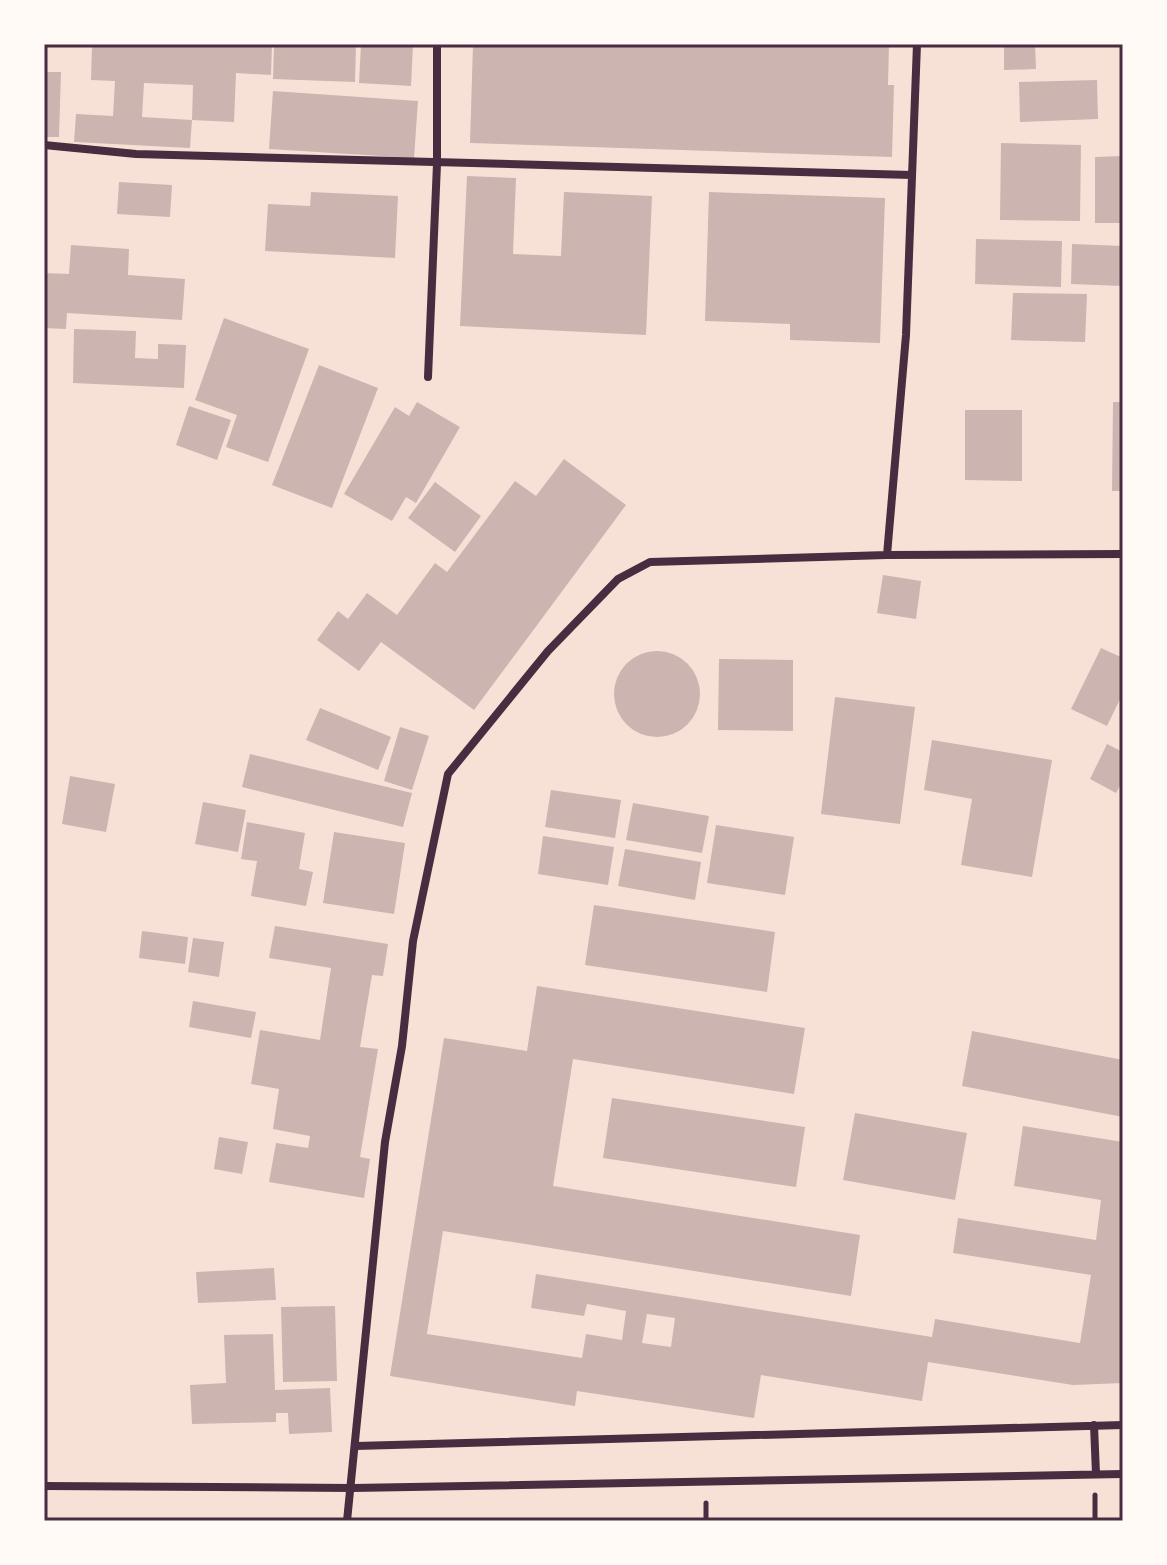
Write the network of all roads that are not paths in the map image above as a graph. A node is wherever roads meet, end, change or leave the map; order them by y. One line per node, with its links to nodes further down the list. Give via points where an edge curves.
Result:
1 (437, 44): 4 (street)
2 (917, 44): 5 (street)
3 (44, 145): 4 (street, via 136,154)
4 (437, 164): 5 (street); 6 (street)
5 (912, 175): 8 (street, via 906,335)
6 (428, 377)
7 (1123, 554): 8 (street)
8 (887, 555): 11 (street, via 650,562 618,579 548,651 448,774 413,941 385,1142)
9 (1094, 1425): 10 (street); 11 (street); 12 (street)
10 (1123, 1425)
11 (356, 1446): 15 (street)
12 (1096, 1474): 13 (street); 15 (street)
13 (1123, 1474)
14 (44, 1486): 15 (street)
15 (353, 1488): 16 (street)
16 (347, 1521)

